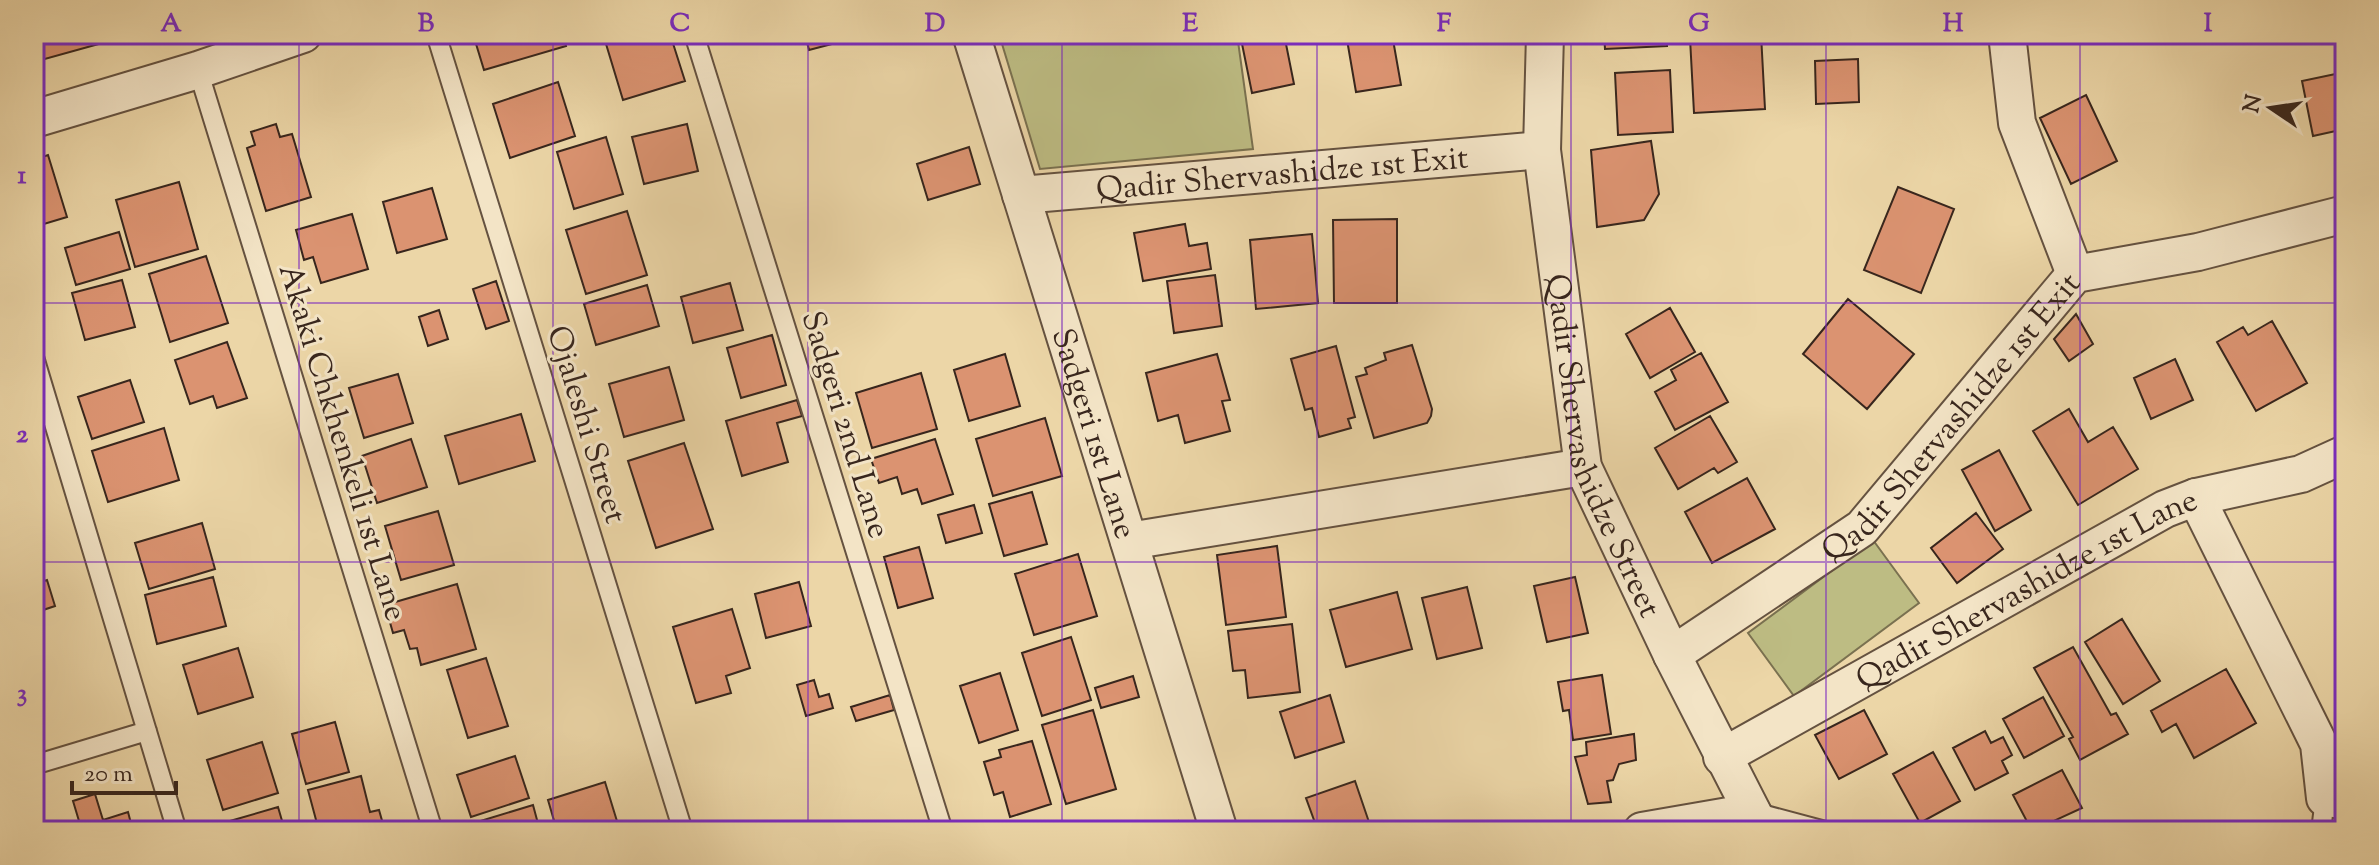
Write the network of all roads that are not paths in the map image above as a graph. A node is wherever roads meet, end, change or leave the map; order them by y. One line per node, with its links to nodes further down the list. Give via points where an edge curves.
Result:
1 (303, 34): 7 (street)
2 (436, 34): 26 (lane, Ojaleshi Street)
3 (694, 34): 27 (lane, Sadgeri 2nd Lane)
4 (971, 34): 10 (street, Sadgeri 1st Lane)
5 (1545, 34): 9 (street, Qadir Shervashidze Street)
6 (2007, 34): 12 (street, via 2017,123)
7 (198, 70): 8 (street); 25 (lane, Akaki Chkhenkeli 1st Lane)
8 (34, 119)
9 (1542, 150): 10 (street, Qadir Shervashidze 1st Exit); 15 (street, Qadir Shervashidze Street)
10 (1021, 195): 17 (street, Sadgeri 1st Lane)
11 (2345, 214): 12 (street, Qadir Shervashidze 1st Exit, via 2198,252)
12 (2075, 274): 18 (street, Qadir Shervashidze 1st Exit, via 1862,528)
13 (34, 357): 19 (lane)
14 (2345, 454): 16 (street, Qadir Shervashidze 1st Lane, via 2301,474)
15 (1583, 467): 17 (street); 18 (street, Qadir Shervashidze Street)
16 (2196, 497): 20 (street, Qadir Shervashidze 1st Lane, via 2165,509); 22 (street, via 2319,744)
17 (1129, 541): 28 (street, Sadgeri 1st Lane)
18 (1672, 655): 20 (street, Qadir Shervashidze Street)
19 (147, 731): 21 (lane); 24 (lane)
20 (1722, 757): 23 (street, Qadir Shervashidze Street)
21 (34, 765)
22 (2330, 810)
23 (1757, 821): 29 (street); 30 (lane)
24 (177, 831)
25 (433, 831)
26 (683, 831)
27 (943, 831)
28 (1219, 831)
29 (1642, 831)
30 (1825, 831)

